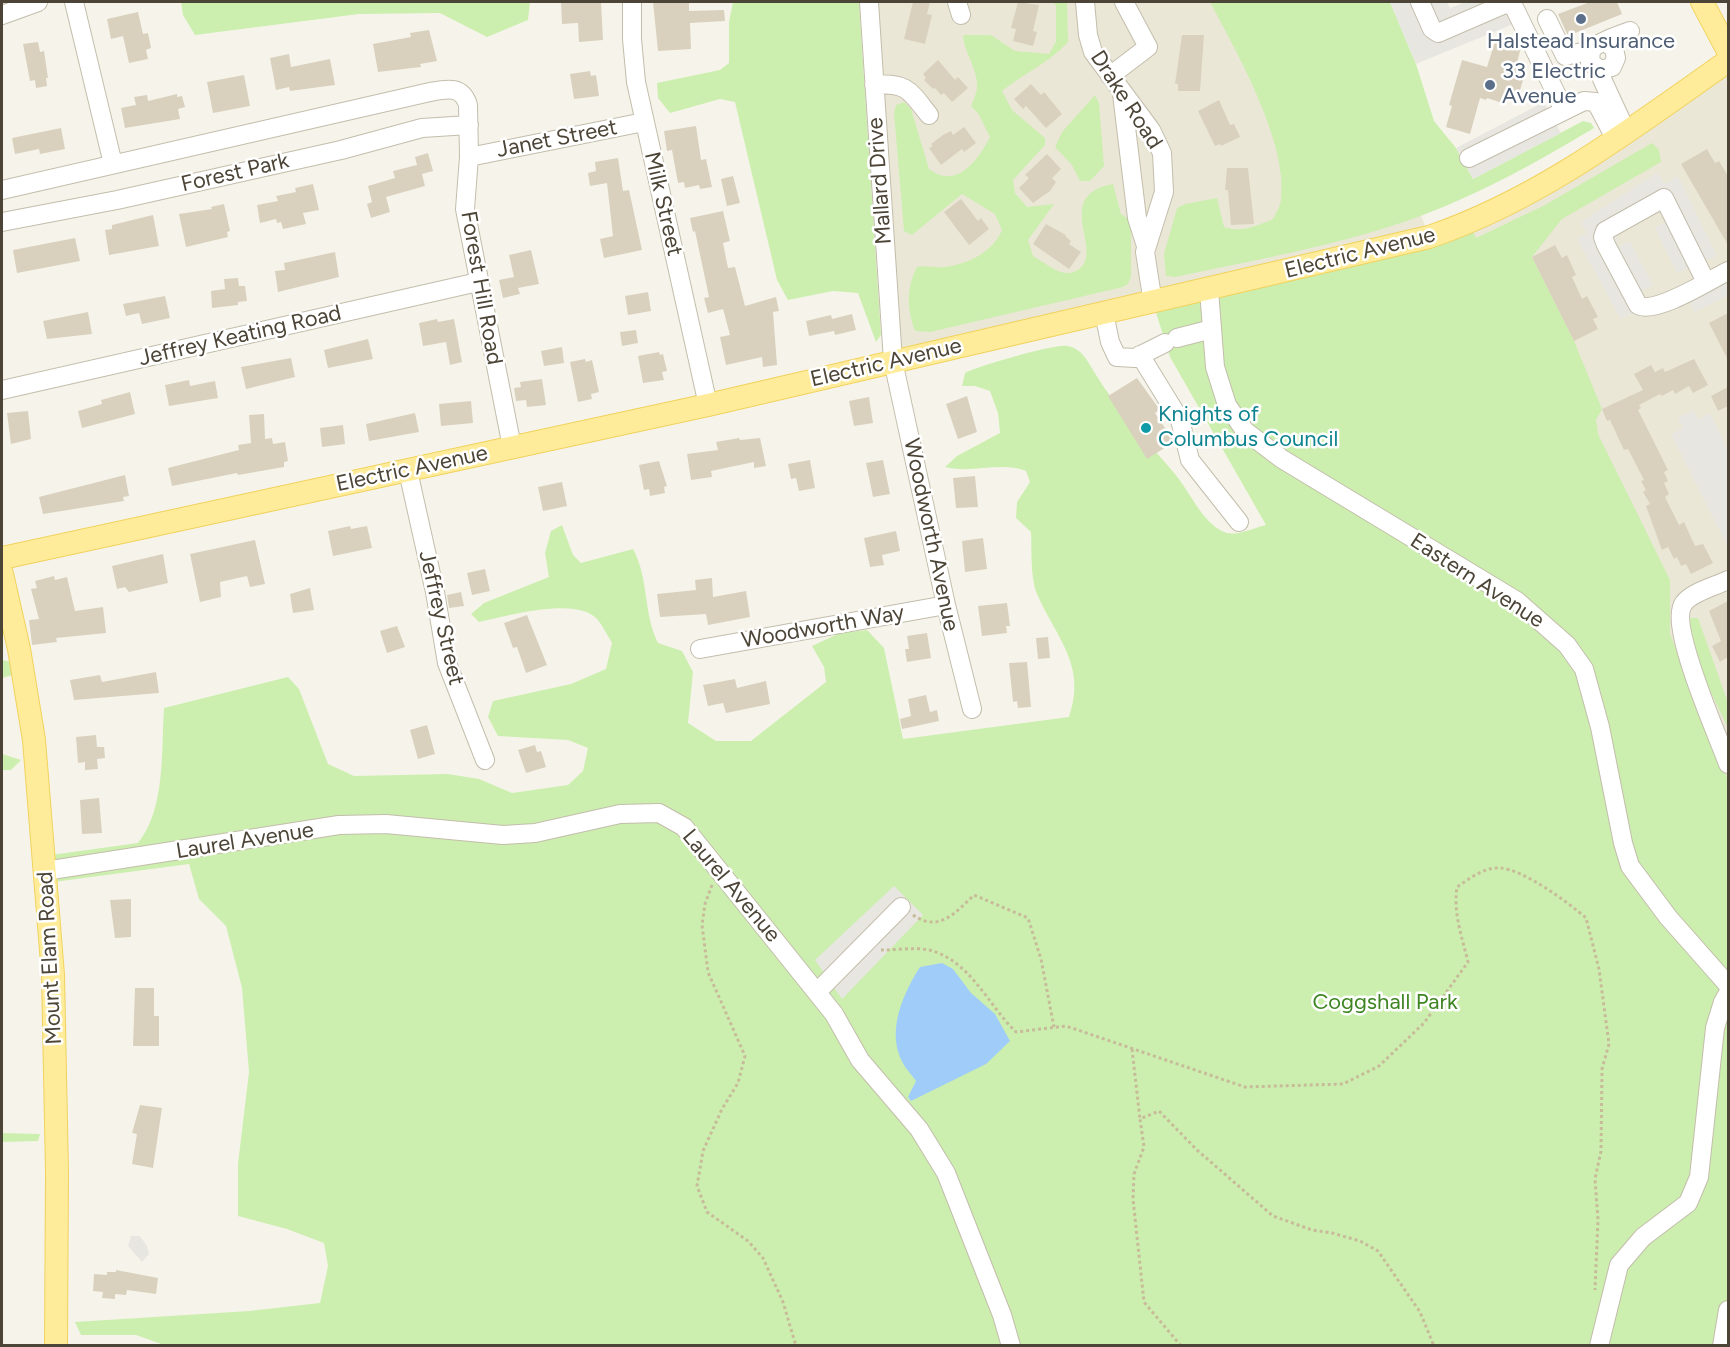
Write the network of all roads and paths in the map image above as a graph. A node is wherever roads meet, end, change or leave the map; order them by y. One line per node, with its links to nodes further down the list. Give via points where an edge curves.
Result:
1 (38, 2): 9 (street)
2 (74, 2): 26 (street)
3 (632, 2): 21 (street, Milk Street, via 634,70)
4 (869, 2): 16 (street, Mallard Drive)
5 (1085, 2): 15 (street, Drake Road, via 1090,45)
6 (1124, 2): 15 (street, via 1148,47)
7 (1420, 2): 19 (street, via 1432,29 1438,33 1505,4 1513,5)
8 (1702, 2): 13 (main road)
9 (2, 15)
10 (1547, 19): 12 (street, via 1565,56)
11 (1630, 31): 12 (street)
12 (1599, 47): 23 (street, via 1614,49 1612,67 1601,70)
13 (1728, 51)
14 (1728, 61): 23 (main road, Electric Avenue)
15 (1110, 76): 17 (street, Drake Road)
16 (874, 85): 20 (street, via 894,83 908,89); 38 (street, Mallard Drive)
17 (1122, 92): 29 (street, via 1137,218); 29 (street, Drake Road, via 1156,137 1163,160 1164,192)
18 (463, 93): 22 (street, Forest Hill Road); 26 (street, Forest Park, via 450,89 429,92)
19 (1564, 110): 23 (street, via 1584,101 1596,102); 25 (street)
20 (929, 115)
21 (644, 122): 24 (street, Janet Street); 40 (street, Milk Street)
22 (469, 125): 24 (street, Forest Hill Road); 28 (street, Forest Park, via 422,128 150,193)
23 (1620, 135): 33 (main road, Electric Avenue, via 1555,179 1469,224)
24 (469, 157): 31 (street, Forest Hill Road, via 465,209)
25 (1469, 158)
26 (113, 164): 27 (street, Forest Park)
27 (2, 190)
28 (2, 222)
29 (1146, 246): 34 (street, Drake Road)
30 (1728, 271): 32 (street)
31 (478, 282): 39 (street, Jeffrey Keating Road); 41 (street, Forest Hill Road)
32 (1706, 282): 32 (street, via 1657,307 1640,306 1606,244 1605,231 1664,198)
33 (1209, 290): 34 (main road, Electric Avenue); 36 (street, Eastern Avenue)
34 (1153, 303): 35 (main road, Electric Avenue)
35 (1104, 313): 37 (street, via 1117,357 1129,359); 38 (main road, Electric Avenue)
36 (1212, 328): 37 (street); 56 (street, Eastern Avenue, via 1215,367 1227,405 1245,431 1282,459 1517,602 1575,654 1589,685 1630,866 1668,917)
37 (1140, 355): 43 (street, via 1180,420 1190,460)
38 (893, 361): 40 (main road, Electric Avenue); 47 (street, Woodworth Avenue)
39 (2, 390)
40 (708, 405): 41 (main road, Electric Avenue)
41 (512, 447): 42 (main road, Electric Avenue)
42 (408, 471): 44 (main road, Electric Avenue); 50 (street, Jeffrey Street, via 447,663)
43 (1239, 522)
44 (2, 558)
45 (2, 574): 52 (main road, Mount Elam Road, via 32,731)
46 (1728, 580): 51 (street, via 1687,600 1680,618 1685,650)
47 (946, 605): 48 (street, Woodworth Way); 49 (street, Woodworth Avenue)
48 (700, 649)
49 (972, 709)
50 (485, 760)
51 (1728, 764)
52 (45, 871): 53 (street, Laurel Avenue, via 339,825 386,824 503,835 535,833 620,814 659,813 684,827); 64 (main road, Mount Elam Road, via 54,987)
53 (721, 871): 57 (street, Laurel Avenue); 65 (path, via 705,904 705,949 708,972 745,1056 738,1083 703,1151 697,1186 707,1212 748,1241 763,1258 783,1302)
54 (902, 907): 55 (street); 59 (path, via 919,919 940,923 974,895 1028,918 1041,959)
55 (860, 950): 57 (street); 59 (path, via 928,950 954,961 1016,1032)
56 (1728, 985)
57 (817, 992): 66 (street, Laurel Avenue, via 861,1060 919,1129 946,1173)
58 (1728, 993): 69 (street, via 1715,1028 1699,1177 1688,1203 1643,1237 1619,1265)
59 (1054, 1027): 60 (path, via 1066,1026)
60 (1131, 1048): 61 (path); 62 (path, via 1245,1087 1343,1084 1379,1066 1424,1023 1468,962 1457,920 1457,887 1480,873 1498,868 1515,871 1586,918 1599,969 1609,1044 1602,1069 1601,1151 1595,1179)
61 (1140, 1119): 67 (path, via 1144,1147 1134,1174 1133,1199 1144,1302); 68 (path, via 1159,1111 1273,1216 1360,1241 1378,1251 1419,1312)
62 (1595, 1294)
63 (1728, 1310): 70 (street)
64 (56, 1346)
65 (796, 1346)
66 (1011, 1346)
67 (1181, 1346)
68 (1434, 1346)
69 (1599, 1346)
70 (1722, 1346)

